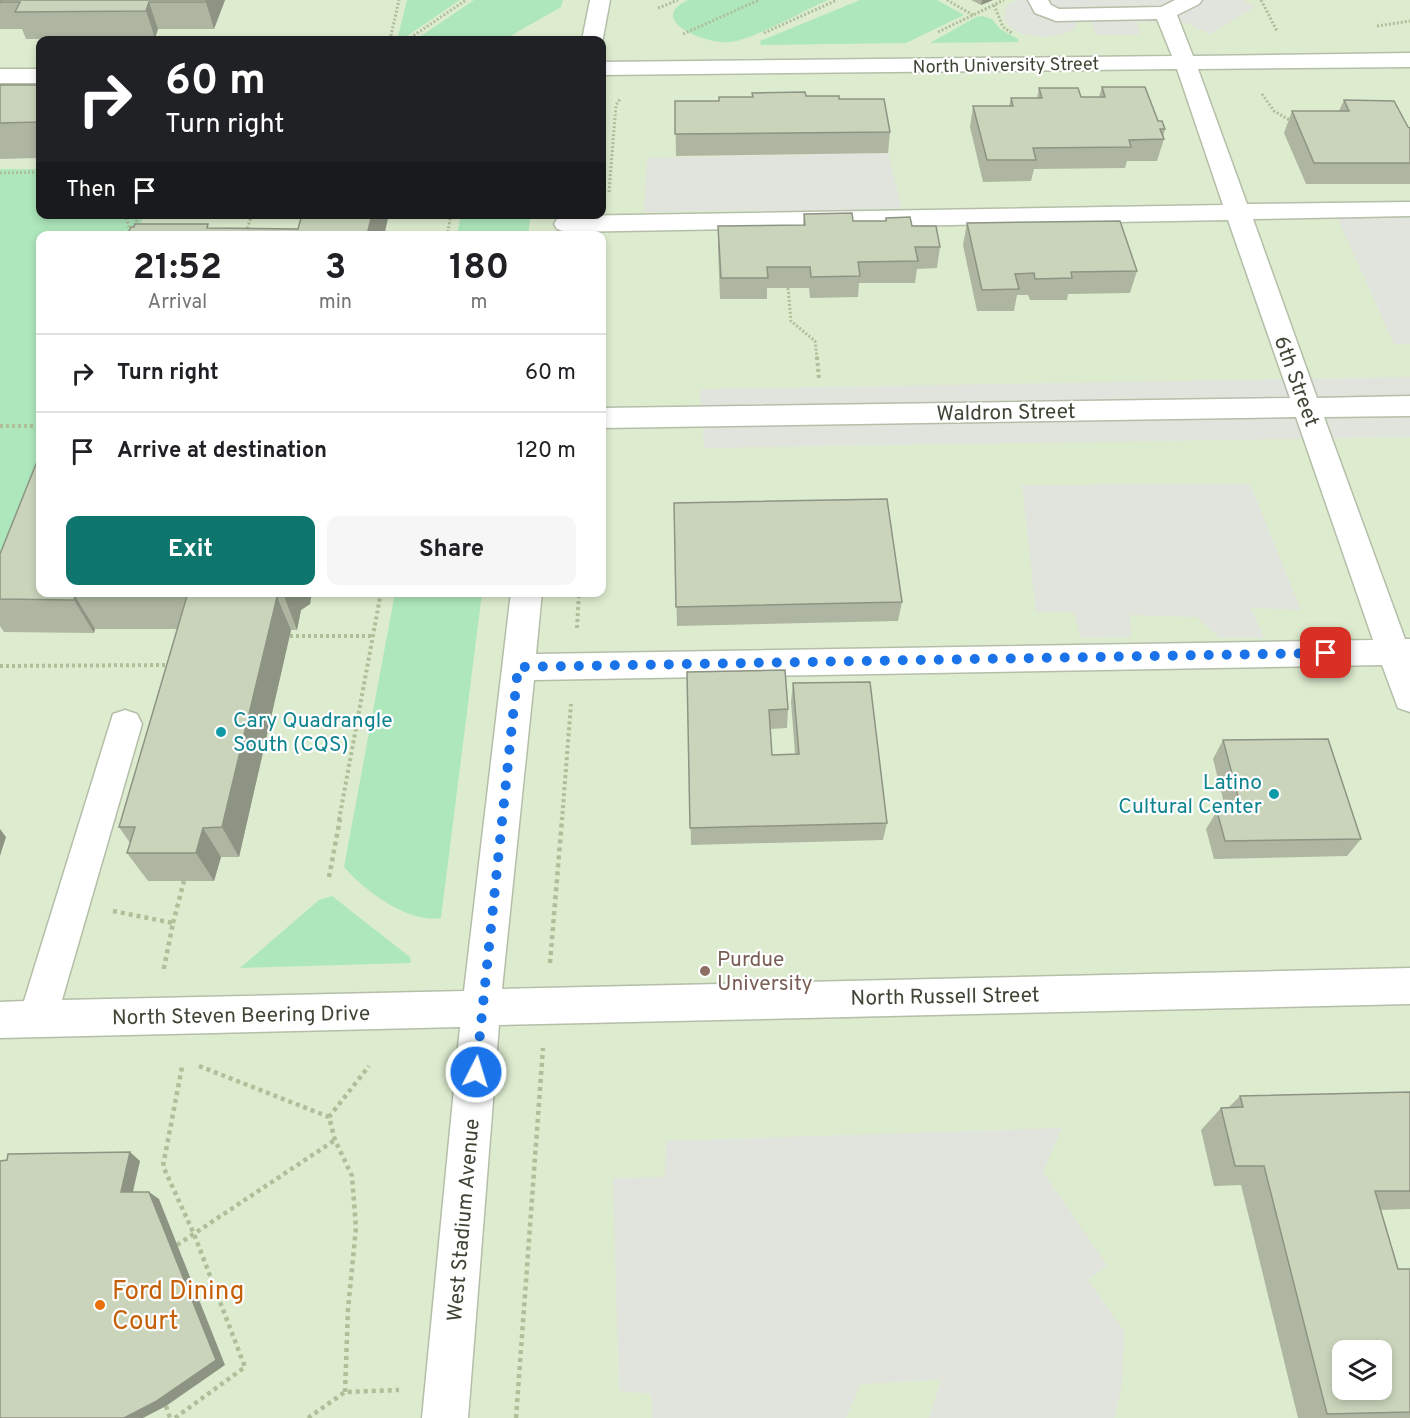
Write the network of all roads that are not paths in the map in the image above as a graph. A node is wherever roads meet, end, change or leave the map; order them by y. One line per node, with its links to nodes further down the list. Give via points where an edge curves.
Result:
1 (600, 0): 5 (street)
2 (1038, 0): 4 (street, via 1042,9 1056,15)
3 (1192, 0): 4 (street)
4 (1165, 13): 7 (street, 6th Street)
5 (594, 36)
6 (1410, 60): 7 (street, North University Street)
7 (1185, 62): 8 (street, North University Street); 12 (street, 6th Street)
8 (606, 69)
9 (0, 76): 10 (street)
10 (36, 76)
11 (1410, 208): 12 (street)
12 (1238, 213): 13 (street); 15 (street, 6th Street)
13 (566, 225)
14 (1410, 406): 15 (street, Waldron Street)
15 (1307, 407): 16 (street, Waldron Street); 18 (street, 6th Street)
16 (606, 418)
17 (525, 597): 19 (street, West Stadium Avenue)
18 (1402, 652): 19 (street); 20 (street, 6th Street)
19 (518, 667): 23 (street, West Stadium Avenue)
20 (1410, 699)
21 (125, 724): 25 (street)
22 (1410, 986): 23 (street, North Russell Street)
23 (481, 1007): 25 (street, North Steven Beering Drive); 26 (street, West Stadium Avenue)
24 (0, 1020): 25 (street, North Steven Beering Drive)
25 (37, 1020)
26 (446, 1403)

